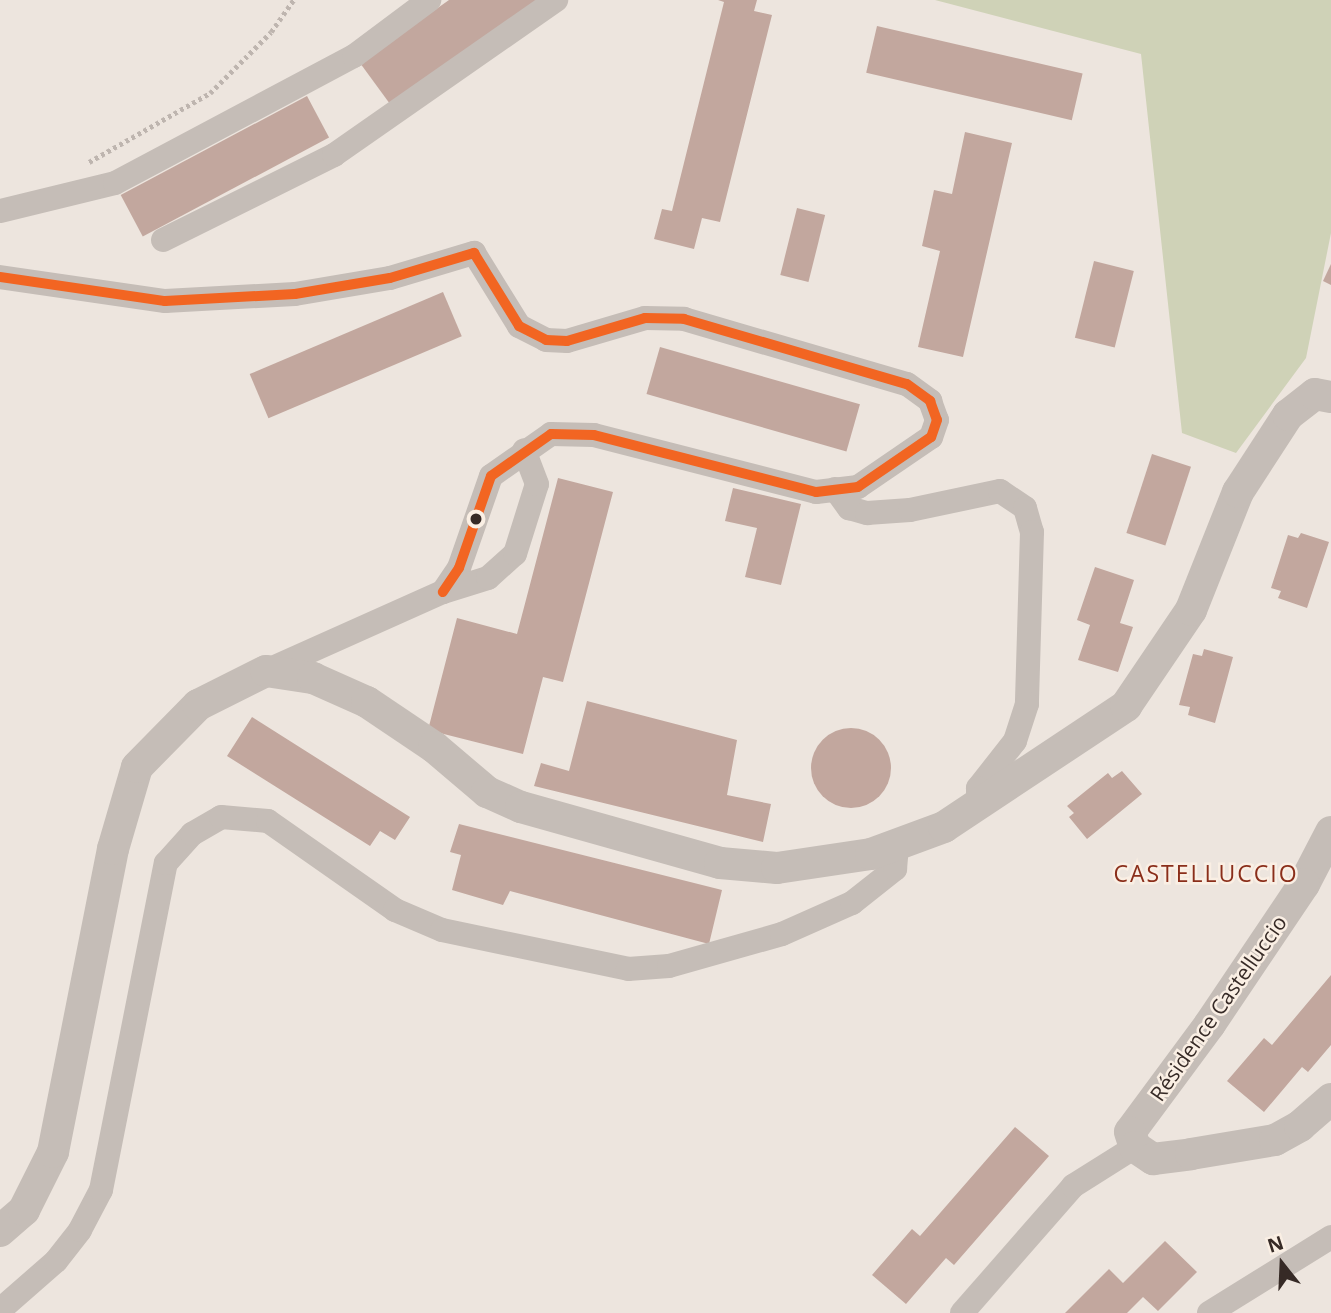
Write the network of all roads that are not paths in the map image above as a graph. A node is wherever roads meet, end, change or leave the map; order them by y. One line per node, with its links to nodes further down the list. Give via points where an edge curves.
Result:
1 (429, 0): 3 (street, via 354,56 115,183)
2 (556, 0): 4 (street, via 334,155)
3 (0, 211)
4 (163, 240)
5 (0, 277): 8 (street, via 165,301 336,287 390,278 474,253 519,326 546,340 567,341 645,318 684,319 907,384 930,401 937,420 931,438 858,486)
6 (1331, 397): 11 (street, via 1315,394 1288,415 1238,492 1191,610 1126,706)
7 (524, 450): 8 (street, via 551,434 594,435 816,492); 9 (street, via 491,476 459,568); 9 (street, via 537,484 515,554 488,578)
8 (835, 489): 11 (street, via 849,508 867,513 910,510 1000,491 1026,508 1032,532 1027,704 1015,741 978,788)
9 (443, 592): 10 (street)
10 (266, 671): 13 (street, via 313,678 367,702 434,747 487,792 521,807 720,863 777,868 871,854); 16 (street, via 198,705 137,767 113,849 53,1152 24,1210)
11 (978, 806): 13 (street, via 944,827)
12 (1331, 832): 15 (street, Résidence Castelluccio, via 1304,884 1130,1132)
13 (897, 844): 18 (street, via 895,869 852,904 769,938 669,966 628,969 442,930 395,910 268,821 221,817 192,834 166,863 101,1190 80,1230 55,1261)
14 (1331, 1099): 15 (street, via 1275,1140 1153,1159)
15 (1135, 1147): 19 (street, via 1073,1186)
16 (0, 1231)
17 (1331, 1237): 20 (street)
18 (0, 1310)
19 (962, 1313)
20 (1209, 1313)

